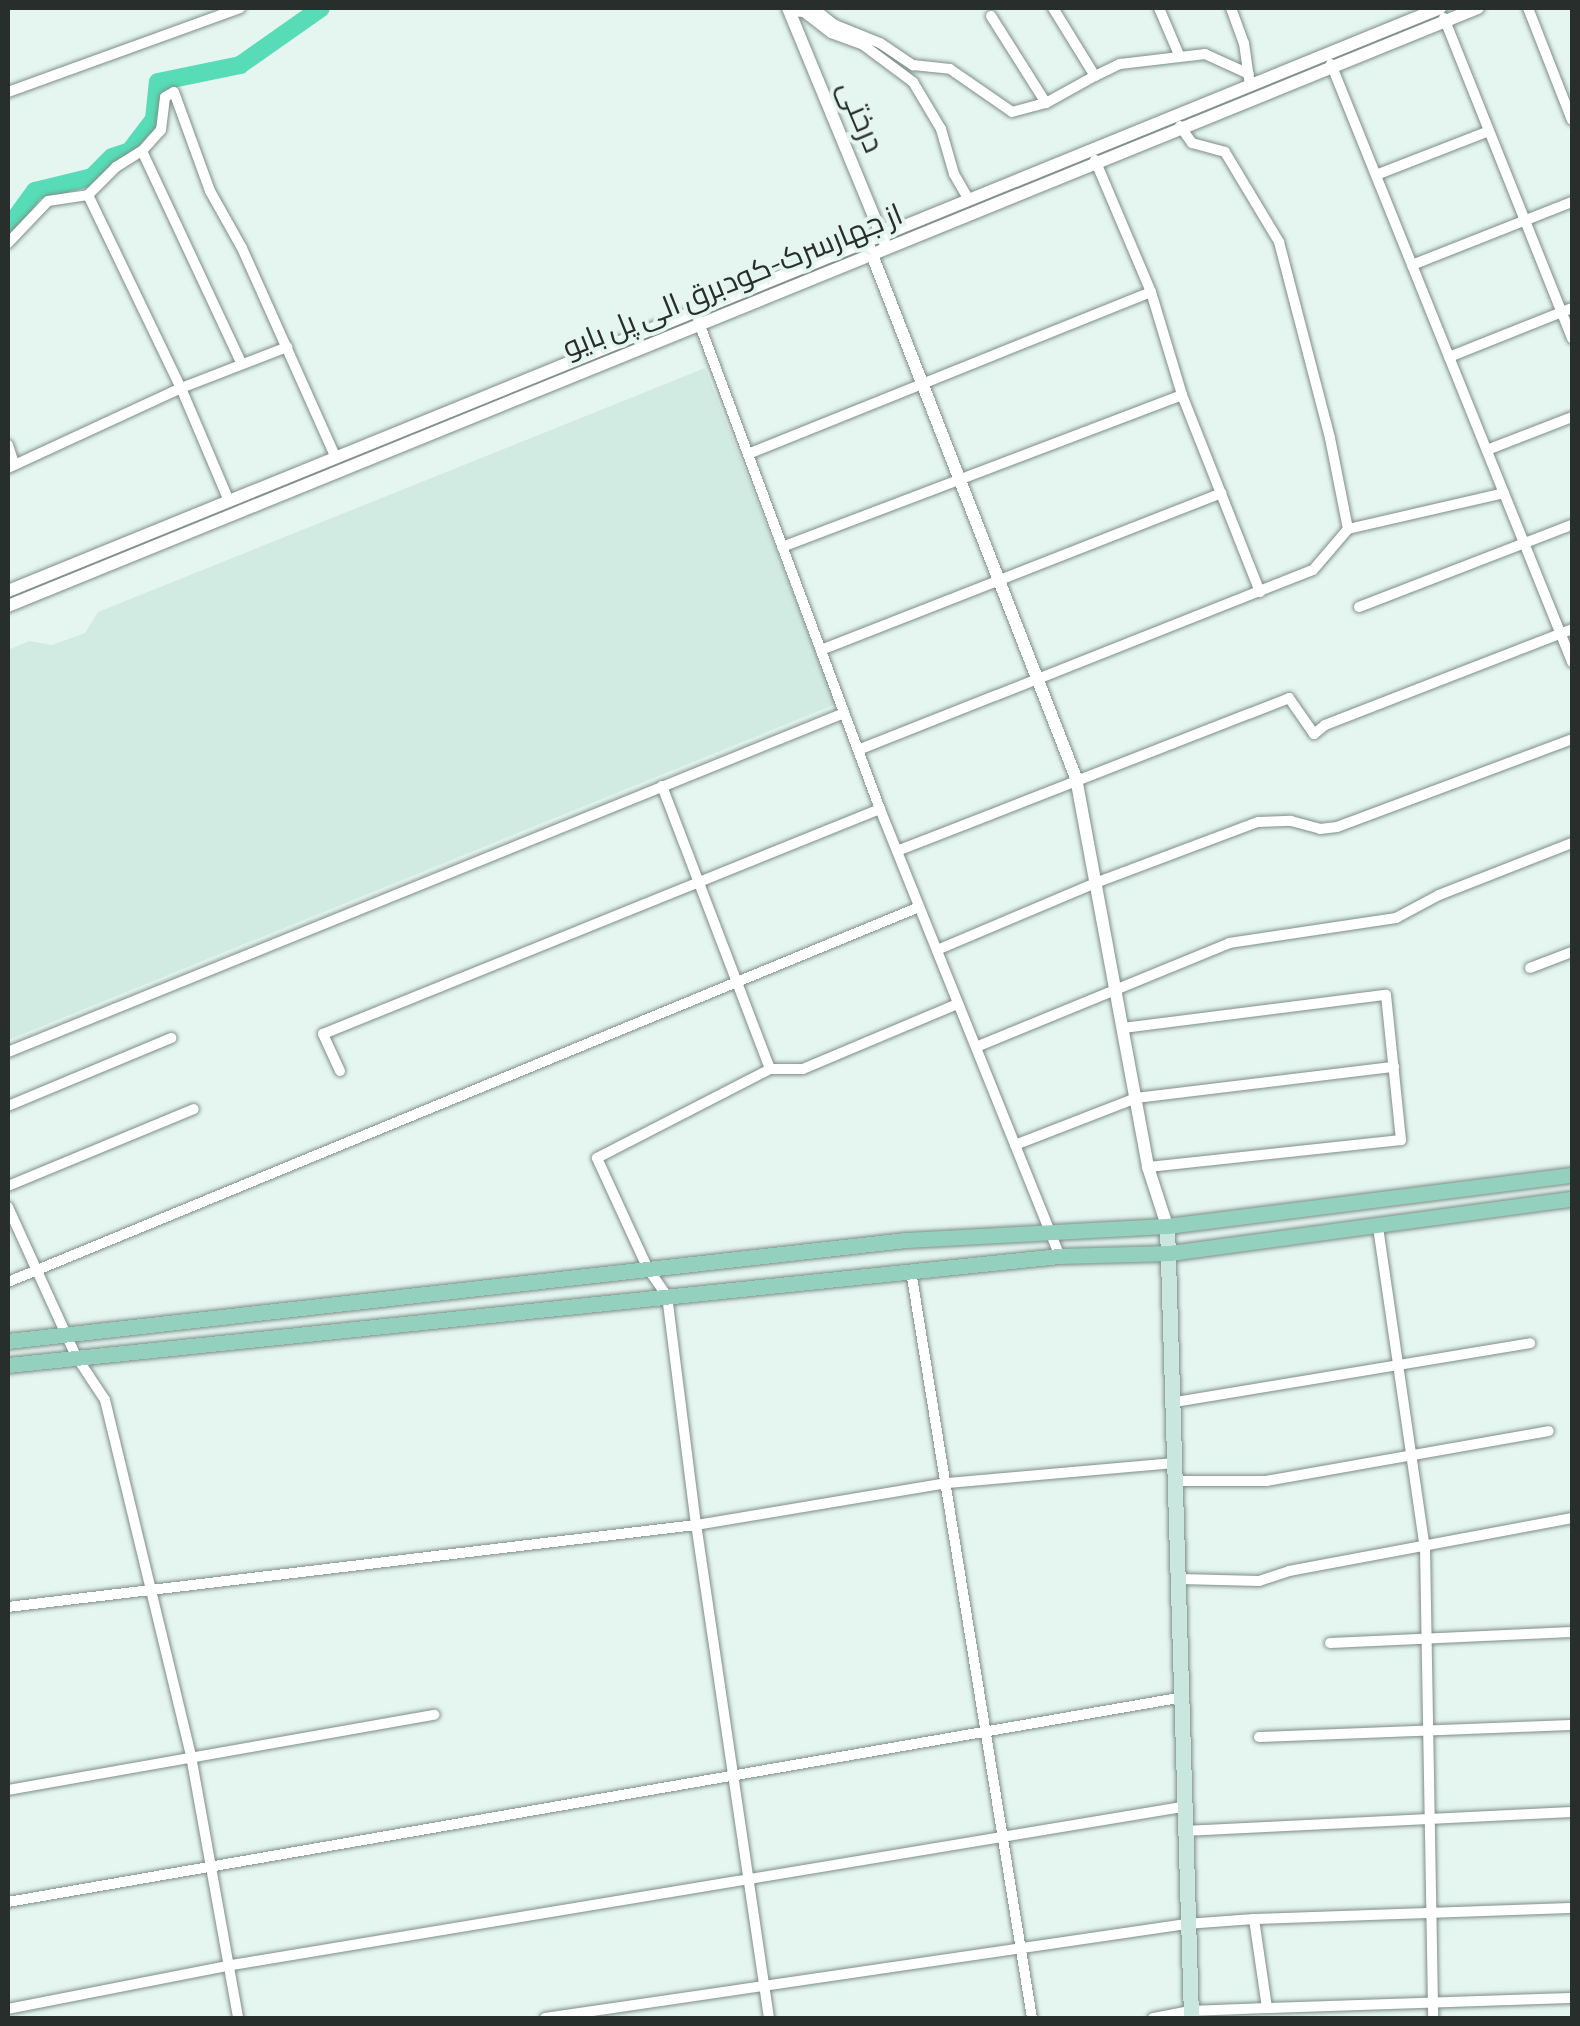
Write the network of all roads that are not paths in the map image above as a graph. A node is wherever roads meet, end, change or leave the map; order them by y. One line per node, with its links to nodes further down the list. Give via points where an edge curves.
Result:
1 (240, 8): 11 (street)
2 (813, 8): 13 (street)
3 (1052, 8): 16 (street)
4 (1159, 8): 14 (street)
5 (1230, 8): 17 (street)
6 (1478, 8): 9 (street, از جهارسرک-کودبرق الی پل بایو)
7 (1528, 8): 19 (street)
8 (788, 9): 13 (street); 31 (street, درختی)
9 (1460, 11): 10 (street, از جهارسرک-کودبرق الی پل بایو)
10 (1441, 12): 15 (street, از جهارسرک-کودبرق الی پل بایو); 23 (street)
11 (200, 14): 18 (street)
12 (991, 16): 20 (street)
13 (877, 48): 20 (street, via 913,65 950,69 1012,112); 28 (street, via 913,82 942,129)
14 (1179, 55): 16 (street, via 1120,64); 17 (street, via 1205,54)
15 (1329, 60): 17 (street, از جهارسرک-کودبرق الی پل بایو); 22 (street, از جهارسرک-کودبرق الی پل بایو); 26 (street)
16 (1095, 76): 20 (street)
17 (1249, 80): 28 (street, از جهارسرک-کودبرق الی پل بایو)
18 (8, 92)
19 (1568, 96): 21 (street)
20 (1046, 104)
21 (1572, 120)
22 (1180, 126): 25 (street, از جهارسرک-کودبرق الی پل بایو); 56 (street, via 1192,143 1225,152 1286,257)
23 (1489, 130): 26 (street); 30 (street)
24 (142, 151): 27 (street); 39 (street, via 161,130 165,97 174,92 210,191); 41 (street)
25 (1094, 160): 31 (street, از جهارسرک-کودبرق الی پل بایو); 35 (street)
26 (1376, 175): 34 (street)
27 (88, 195): 32 (street, via 48,201); 43 (street)
28 (969, 200): 31 (street, از جهارسرک-کودبرق الی پل بایو)
29 (1572, 202): 30 (street)
30 (1525, 220): 34 (street); 36 (street)
31 (884, 241): 33 (street, از جهارسرک-کودبرق الی پل بایو)
32 (8, 242)
33 (869, 247): 37 (street, از جهارسرک-کودبرق الی پل بایو); 42 (street)
34 (1412, 266): 40 (street)
35 (1151, 292): 42 (street); 44 (street)
36 (1567, 310): 38 (street); 40 (street)
37 (697, 318): 48 (street); 49 (street, از جهارسرک-کودبرق الی پل بایو); 62 (street, از جهارسرک-کودبرق الی پل بایو)
38 (1572, 338)
39 (287, 347): 41 (street); 49 (street)
40 (1449, 357): 47 (street)
41 (242, 364): 43 (street)
42 (925, 383): 48 (street); 51 (street)
43 (181, 388): 50 (street); 54 (street)
44 (1182, 395): 51 (street); 52 (street)
45 (1572, 416): 47 (street)
46 (8, 445): 50 (street)
47 (1487, 450): 53 (street)
48 (748, 454): 58 (street)
49 (336, 458): 54 (street, از جهارسرک-کودبرق الی پل بایو)
50 (11, 466)
51 (961, 480): 58 (street); 59 (street)
52 (1221, 493): 59 (street); 61 (street)
53 (1504, 493): 56 (street); 57 (street)
54 (228, 502): 60 (street, از جهارسرک-کودبرق الی پل بایو)
55 (1572, 526): 57 (street)
56 (1348, 530): 61 (street, via 1313,570)
57 (1525, 544): 63 (street); 64 (street)
58 (782, 547): 65 (street)
59 (1000, 579): 65 (street); 67 (street)
60 (8, 591)
61 (1260, 592): 67 (street)
62 (8, 606)
63 (1359, 607)
64 (1567, 631): 66 (street); 71 (street, via 1314,734 1289,698)
65 (821, 650): 68 (street)
66 (1572, 662)
67 (1040, 681): 70 (street); 71 (street)
68 (844, 713): 70 (street); 72 (street)
69 (1572, 739): 76 (street, via 1337,827 1258,822)
70 (858, 750): 73 (street)
71 (1076, 778): 75 (street); 76 (street)
72 (662, 786): 77 (street); 88 (street)
73 (880, 810): 75 (street); 77 (street)
74 (1572, 844): 83 (street, via 1438,894 1396,918 1228,944)
75 (897, 851): 78 (street)
76 (1098, 882): 79 (street); 83 (street)
77 (698, 883): 82 (street); 91 (street, via 323,1034)
78 (920, 907): 79 (street); 82 (street)
79 (936, 950): 84 (street)
80 (1572, 952): 81 (street)
81 (1530, 968)
82 (738, 980): 90 (street); 107 (street)
83 (1116, 991): 85 (street); 87 (street)
84 (958, 1004): 87 (street); 90 (street, via 803,1070)
85 (1123, 1028): 89 (street, via 1386,995); 92 (street)
86 (171, 1038): 93 (street)
87 (976, 1047): 95 (street)
88 (8, 1052)
89 (1394, 1067): 92 (street); 96 (street, via 1400,1140)
90 (770, 1069): 106 (street, via 597,1158)
91 (340, 1071)
92 (1136, 1098): 95 (street); 96 (street)
93 (8, 1106)
94 (194, 1109): 98 (street)
95 (1015, 1145): 103 (street)
96 (1148, 1167): 101 (street)
97 (1572, 1175): 101 (main road)
98 (8, 1186)
99 (1572, 1200): 102 (main road)
100 (8, 1206): 107 (street)
101 (1167, 1226): 103 (main road); 104 (main road)
102 (1378, 1227): 104 (main road); 116 (street)
103 (1050, 1232): 105 (street); 106 (main road, via 905,1240)
104 (1170, 1253): 105 (main road); 117 (main road)
105 (1060, 1256): 108 (main road)
106 (648, 1269): 110 (street); 111 (main road)
107 (37, 1271): 109 (street); 111 (street)
108 (911, 1271): 110 (main road); 122 (street)
109 (8, 1282)
110 (668, 1296): 114 (main road); 124 (street)
111 (66, 1334): 112 (main road); 114 (street)
112 (8, 1341)
113 (1530, 1343): 116 (street)
114 (76, 1356): 115 (main road); 127 (street, via 105,1400)
115 (8, 1365)
116 (1398, 1366): 117 (street); 119 (street)
117 (1175, 1402): 120 (main road)
118 (1550, 1431): 119 (street)
119 (1412, 1456): 121 (street, via 1266,1481); 125 (street)
120 (1174, 1463): 121 (main road); 122 (street)
121 (1176, 1481): 126 (main road)
122 (947, 1482): 124 (street); 136 (street)
123 (1572, 1518): 125 (street)
124 (696, 1525): 127 (street); 139 (street)
125 (1426, 1548): 126 (street, via 1259,1582); 130 (street)
126 (1180, 1579): 132 (main road)
127 (151, 1590): 128 (street); 138 (street)
128 (8, 1607)
129 (1572, 1632): 130 (street)
130 (1428, 1639): 131 (street); 135 (street)
131 (1330, 1643)
132 (1184, 1697): 136 (street); 141 (main road)
133 (434, 1715): 138 (street)
134 (1572, 1725): 135 (street)
135 (1429, 1730): 137 (street); 143 (street)
136 (987, 1731): 139 (street); 145 (street)
137 (1258, 1736)
138 (191, 1756): 140 (street); 146 (street)
139 (733, 1774): 146 (street); 147 (street)
140 (8, 1790)
141 (1182, 1806): 144 (main road); 145 (street)
142 (1572, 1812): 143 (street)
143 (1429, 1820): 144 (street); 150 (street)
144 (1183, 1831): 152 (main road)
145 (1004, 1836): 147 (street); 153 (street)
146 (210, 1870): 148 (street); 154 (street)
147 (749, 1878): 154 (street); 155 (street)
148 (8, 1902)
149 (1572, 1908): 150 (street)
150 (1430, 1915): 151 (street); 157 (street)
151 (1254, 1920): 152 (street); 158 (street)
152 (1186, 1924): 153 (street); 160 (main road)
153 (1021, 1948): 155 (street); 164 (street)
154 (232, 1964): 159 (street); 161 (street)
155 (765, 1986): 162 (street); 163 (street)
156 (1572, 1998): 157 (street)
157 (1432, 2003): 158 (street); 166 (street)
158 (1268, 2008): 160 (street)
159 (8, 2009)
160 (1190, 2015): 165 (street)
161 (238, 2018)
162 (544, 2018)
163 (770, 2018)
164 (1032, 2018)
165 (1152, 2018)
166 (1432, 2018)

